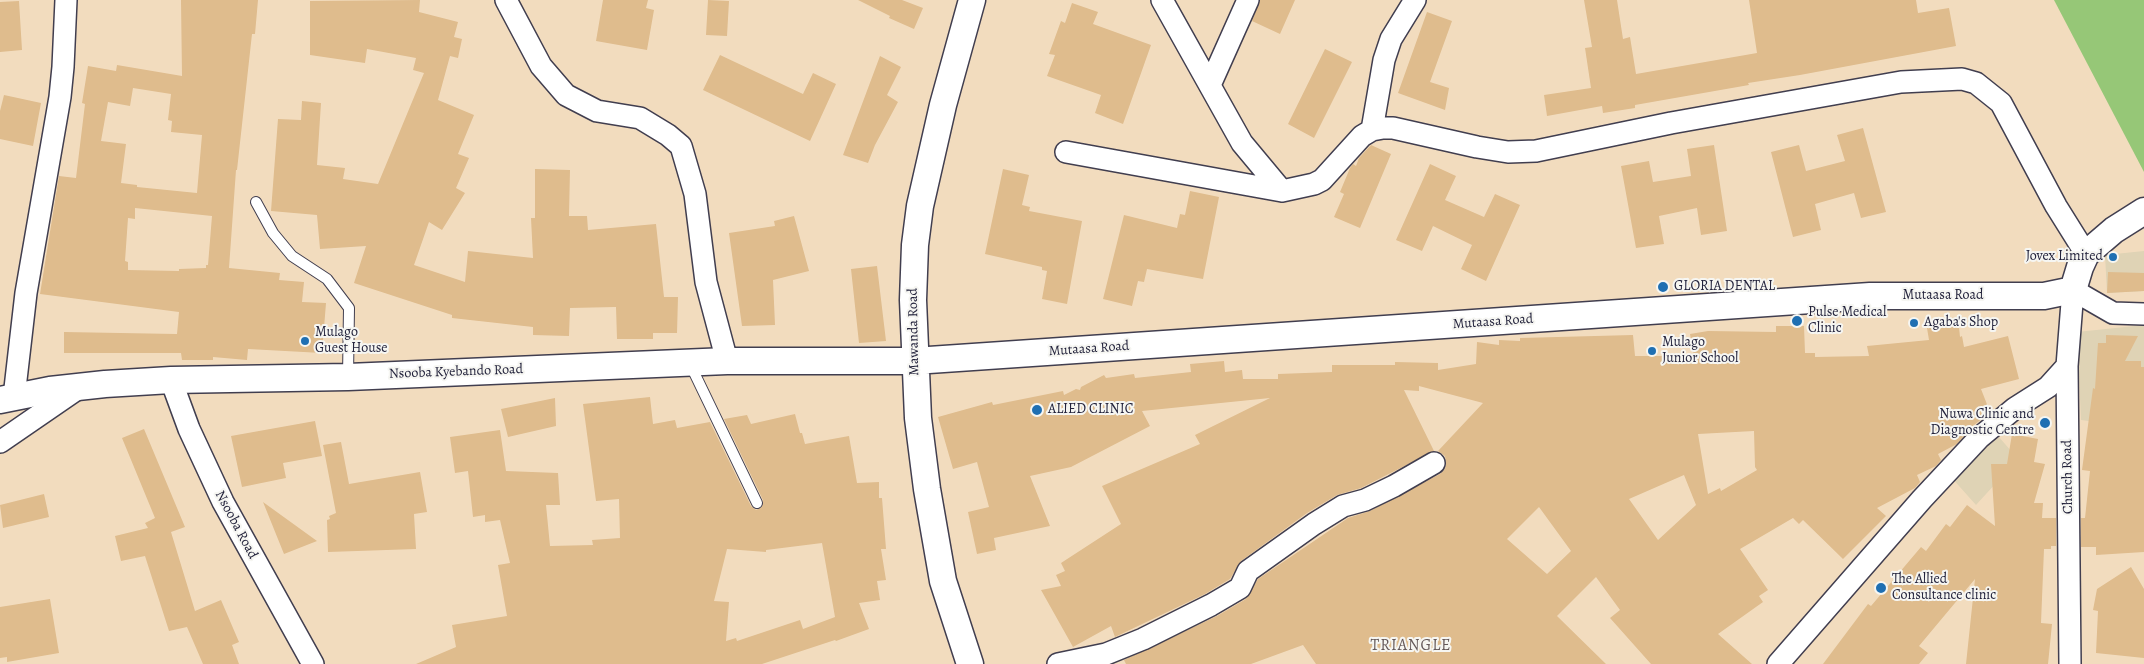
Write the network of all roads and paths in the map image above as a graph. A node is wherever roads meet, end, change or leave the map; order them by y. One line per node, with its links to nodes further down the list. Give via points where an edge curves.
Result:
1 (66, 0): 23 (street, via 60,97)
2 (506, 0): 16 (street, via 542,66 566,95 597,111 640,118 680,146 695,194 706,282)
3 (972, 0): 17 (street, Mawanda Road, via 920,206 915,245)
4 (1162, 0): 7 (street)
5 (1248, 0): 7 (street)
6 (1415, 0): 8 (street, via 1392,39 1384,60)
7 (1210, 85): 10 (street, via 1242,143)
8 (1372, 130): 10 (street, via 1354,143 1322,180); 13 (street, via 1394,128 1477,147 1508,152 1536,151 1680,121 1901,82 1962,79 1976,83 2001,103 2056,206)
9 (1066, 152): 10 (street)
10 (1282, 191)
11 (256, 202): 20 (lane, via 273,233 292,256 327,279 349,308)
12 (2144, 211): 13 (street, via 2114,230)
13 (2086, 254): 14 (street)
14 (2073, 290): 15 (street, via 2112,313); 17 (street, Mutaasa Road, via 2044,296 1870,296); 19 (street, Church Road)
15 (2144, 314)
16 (726, 361): 17 (street, Nsooba Kyebando Road); 18 (street, Nsooba Kyebando Road)
17 (914, 362): 28 (street, Mawanda Road, via 919,427 943,581)
18 (690, 363): 20 (street, Nsooba Kyebando Road); 26 (lane)
19 (2067, 366): 30 (street, via 2048,387 2015,408 1979,438); 31 (street, Church Road)
20 (348, 377): 21 (street, Nsooba Kyebando Road)
21 (171, 380): 22 (street, Nsooba Kyebando Road); 27 (street, Nsooba Road, via 189,429 223,502)
22 (80, 387): 23 (street, Nsooba Kyebando Road); 24 (street)
23 (7, 399)
24 (0, 442)
25 (1434, 463): 29 (street, via 1394,486 1365,500 1342,506 1321,519 1266,556 1248,571 1240,588 1211,605 1106,654)
26 (757, 503)
27 (313, 664)
28 (970, 664)
29 (1058, 664)
30 (1778, 664)
31 (2070, 664)

